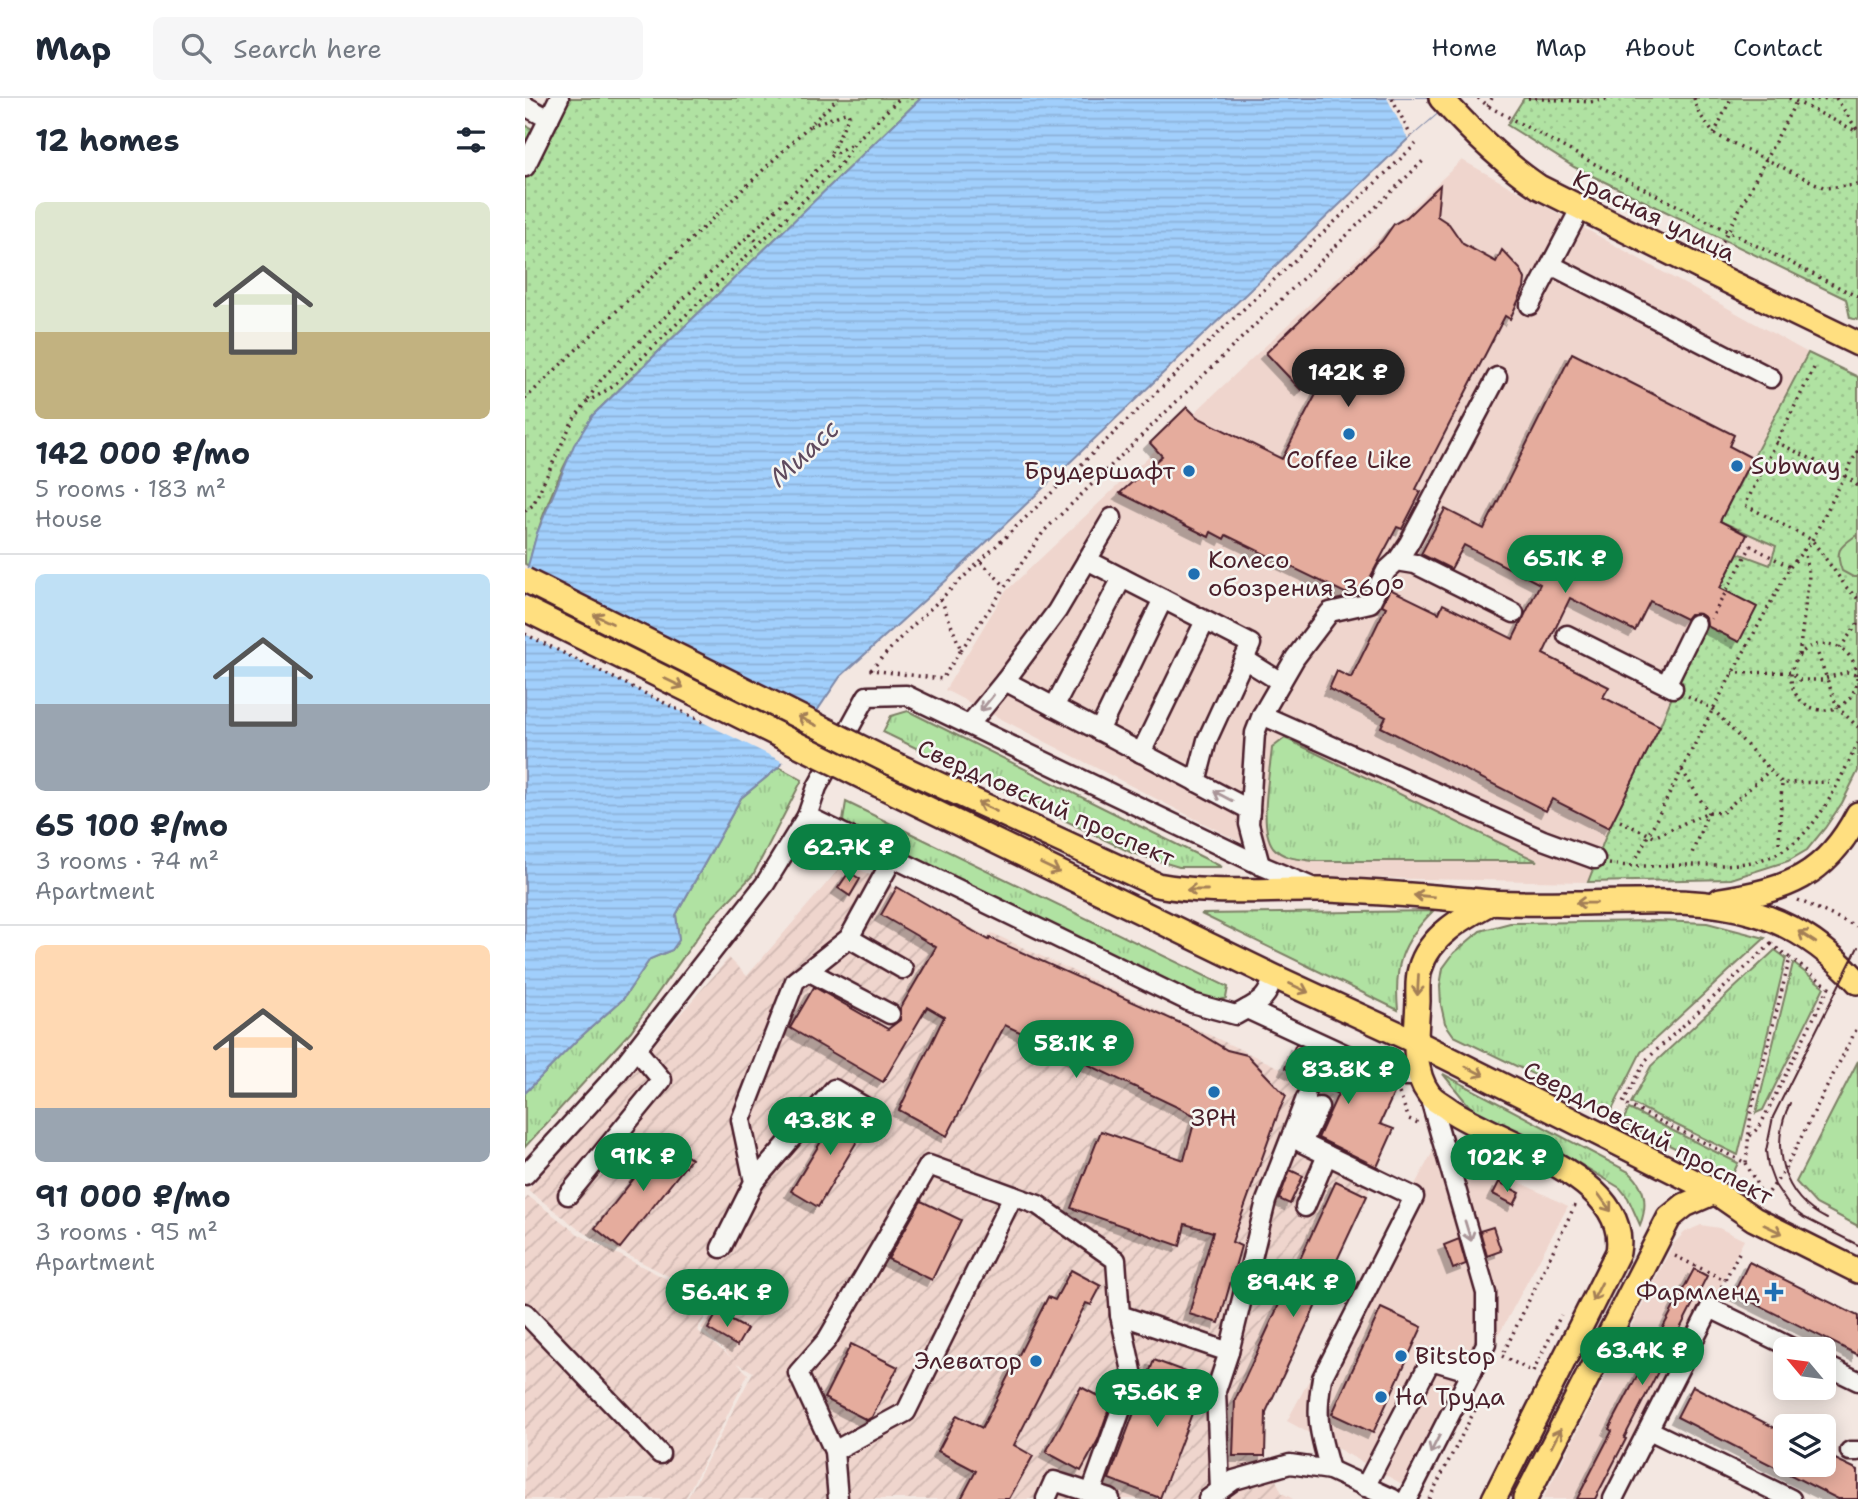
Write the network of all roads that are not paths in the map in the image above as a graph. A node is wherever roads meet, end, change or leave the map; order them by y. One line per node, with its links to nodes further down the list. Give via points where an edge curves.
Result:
1 (559, 98): 4 (lane)
2 (1444, 102): 6 (main road, Красная улица, via 1512,168)
3 (525, 106): 4 (lane)
4 (549, 119): 5 (lane)
5 (525, 167)
6 (1580, 209): 7 (lane); 9 (main road, Красная улица)
7 (1551, 265): 8 (lane); 11 (lane)
8 (1530, 305)
9 (1858, 344)
10 (1497, 377): 14 (lane)
11 (1771, 378)
12 (1112, 518): 13 (lane)
13 (1087, 560): 15 (lane); 24 (lane, via 1057,611)
14 (1397, 561): 19 (lane, via 1415,564); 25 (lane, via 1386,571 1370,603 1330,612)
15 (1122, 578): 17 (lane); 26 (lane)
16 (525, 580): 38 (main road, Свердловский проспект, one-way to 16, bridge, via 1185,890 1157,885 890,762)
17 (1163, 600): 20 (lane); 29 (lane)
18 (525, 609): 44 (main road, Свердловский проспект, one-way to 44, bridge)
19 (1514, 613)
20 (1205, 621): 23 (lane, via 1251,644); 30 (lane)
21 (1696, 624): 22 (lane, via 1670,686)
22 (1567, 635)
23 (1244, 659): 25 (lane); 31 (lane, via 1207,740)
24 (1005, 681): 26 (lane); 28 (lane, one-way to 28)
25 (1281, 682): 27 (lane)
26 (1055, 707): 29 (lane)
27 (1262, 715): 32 (lane, via 1255,733); 36 (lane)
28 (969, 725): 34 (lane, via 906,695 867,696 817,787); 37 (lane)
29 (1099, 731): 30 (lane)
30 (1141, 753): 31 (lane)
31 (1196, 782): 32 (lane, one-way to 31)
32 (1250, 810): 37 (lane)
33 (1858, 814): 40 (main road, via 1828,859 1802,877 1743,896)
34 (807, 816): 35 (lane); 49 (lane, via 765,884)
35 (893, 858): 41 (lane); 46 (lane, via 1192,1003 1236,1015)
36 (1595, 859)
37 (1260, 865): 38 (lane)
38 (1320, 890): 39 (main road, Свердловский проспект, one-way to 38)
39 (1492, 902): 40 (main road, Свердловский проспект, one-way to 39); 48 (main road, one-way to 48, via 1452,926 1426,954 1419,970)
40 (1699, 902): 45 (main road, Свердловский проспект, one-way to 40, via 1829,953 1784,924 1753,912)
41 (849, 938): 42 (lane); 43 (lane)
42 (903, 969)
43 (807, 971): 47 (lane); 54 (lane, via 795,981 740,1120)
44 (1273, 976): 46 (lane, via 1263,1000); 48 (main road, Свердловский проспект, one-way to 48)
45 (1858, 982)
46 (1247, 1009): 50 (lane, via 1392,1076)
47 (890, 1014)
48 (1414, 1041): 50 (main road); 55 (main road, Свердловский проспект, one-way to 55)
49 (636, 1048): 53 (lane); 56 (lane, via 662,1080)
50 (1425, 1086): 66 (lane, one-way to 66, via 1486,1293 1486,1344); 80 (main road, one-way to 80, via 1458,1115 1587,1184 1608,1206 1621,1237 1618,1252)
51 (870, 1110): 54 (lane, via 834,1089)
52 (1328, 1155): 58 (lane); 64 (lane, via 1302,1143 1312,1102 1266,1201); 71 (lane, via 1414,1197 1322,1378 1317,1409)
53 (525, 1175)
54 (754, 1182): 59 (lane)
55 (1716, 1192): 60 (main road, Свердловский проспект, one-way to 60, via 1754,1219); 81 (main road, one-way to 55, via 1669,1218 1685,1205)
56 (568, 1195)
57 (1013, 1196): 62 (lane, via 1038,1205 1116,1260); 69 (lane, via 906,1412); 69 (lane, via 929,1165 827,1340 798,1373)
58 (1305, 1207)
59 (721, 1248)
60 (1858, 1271)
61 (525, 1313): 70 (lane)
62 (1120, 1315): 64 (lane); 73 (lane, via 1133,1376)
63 (1773, 1339): 68 (lane, via 1710,1308)
64 (1229, 1352): 74 (lane, via 1216,1391)
65 (1836, 1370): 67 (lane)
66 (1472, 1372): 72 (lane, via 1431,1360); 79 (lane, one-way to 79)
67 (1858, 1381)
68 (1649, 1430): 82 (lane); 83 (lane)
69 (834, 1451): 75 (lane)
70 (660, 1454)
71 (1330, 1470): 72 (lane); 74 (lane, via 1290,1464 1234,1480)
72 (1365, 1487): 78 (lane)
73 (1090, 1493): 76 (lane, via 1054,1481); 77 (lane)
74 (1214, 1495)
75 (838, 1499)
76 (1046, 1499)
77 (1110, 1499)
78 (1393, 1499)
79 (1407, 1499)
80 (1494, 1499)
81 (1525, 1499)
82 (1613, 1499)
83 (1791, 1499)

